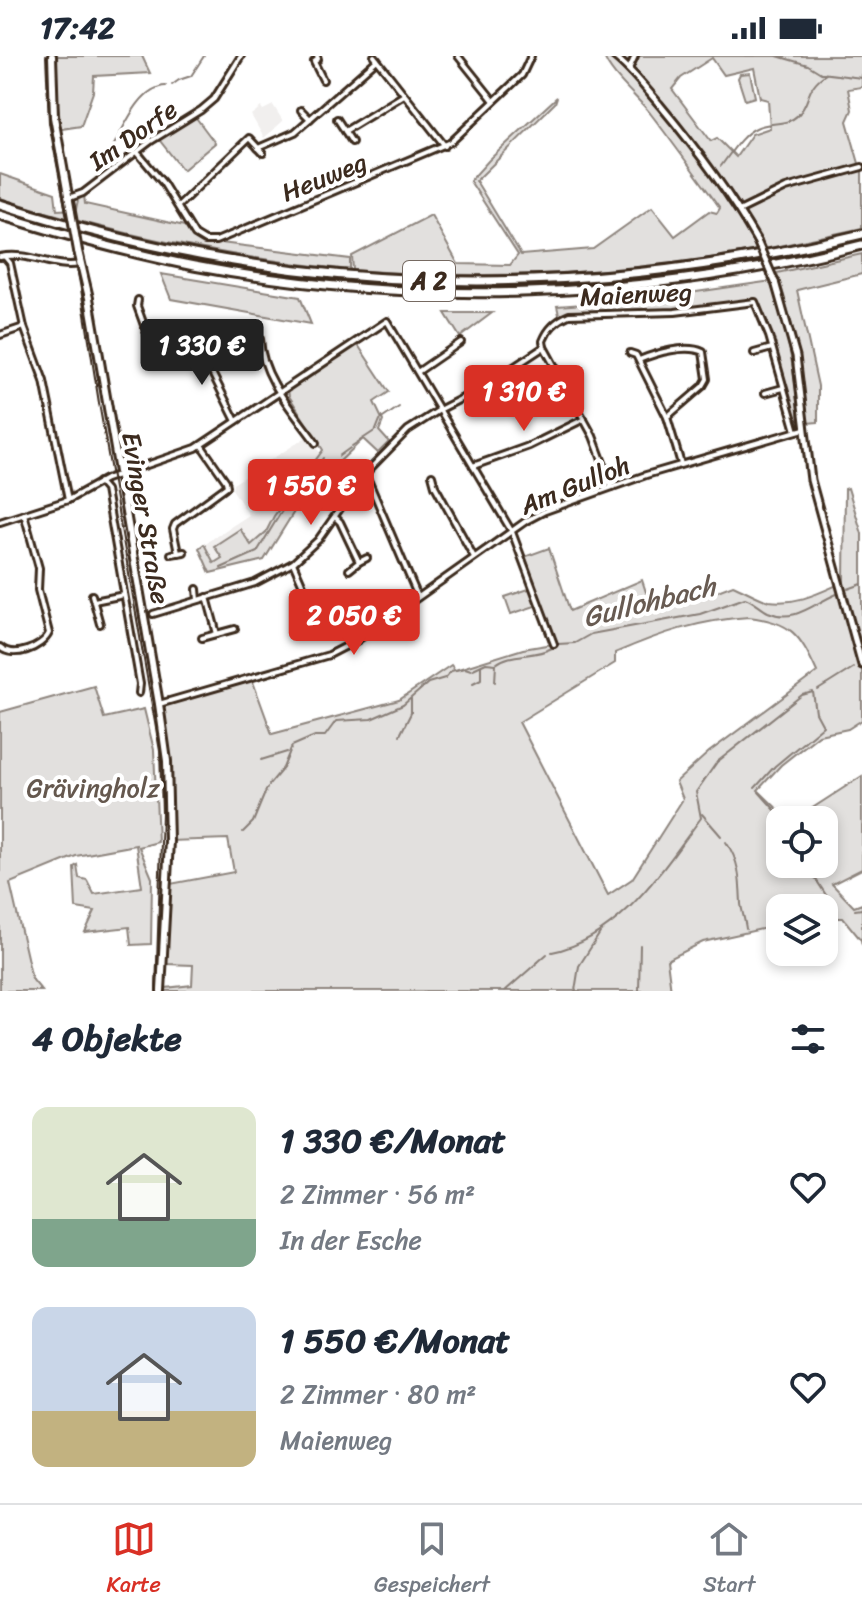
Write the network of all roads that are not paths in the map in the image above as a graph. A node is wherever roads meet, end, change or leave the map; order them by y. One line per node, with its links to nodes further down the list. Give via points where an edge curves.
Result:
1 (52, 56): 24 (main road, Evinger Straße, via 54,117)
2 (241, 56): 21 (street, Im Dorfe, via 214,99)
3 (326, 56): 8 (street)
4 (458, 56): 13 (street)
5 (531, 56): 13 (street, Heuweg, via 522,75)
6 (614, 56): 10 (street)
7 (635, 56): 10 (street)
8 (318, 58): 11 (street, via 314,62)
9 (375, 58): 12 (street); 15 (street)
10 (629, 69): 27 (street, via 697,150)
11 (323, 80)
12 (404, 95): 17 (street); 19 (street)
13 (494, 102): 19 (street, Heuweg)
14 (301, 110): 15 (street)
15 (310, 119): 20 (street, via 295,132)
16 (337, 119): 17 (street)
17 (345, 131): 18 (street)
18 (352, 142)
19 (445, 146): 26 (street, Heuweg, via 216,241 195,235)
20 (258, 148): 22 (street); 26 (street, via 249,138)
21 (137, 152): 24 (street, Im Dorfe); 26 (street, Heuweg)
22 (263, 153)
23 (862, 167): 27 (street, via 786,188)
24 (69, 198): 32 (main road, Evinger Straße, bridge)
25 (0, 204): 29 (highway, A 2, via 215,258 308,272 449,282 636,275 771,255)
26 (178, 206)
27 (739, 211): 53 (street, bridge, via 775,282 796,356)
28 (0, 215): 30 (highway, A 2, via 206,268 345,287 434,292 550,292 652,284)
29 (862, 234)
30 (862, 245)
31 (2, 257): 32 (street, via 16,254); 34 (street, via 10,263)
32 (80, 264): 59 (main road, Evinger Straße)
33 (138, 300): 37 (street, via 153,350)
34 (24, 327): 36 (street); 64 (street, via 44,381)
35 (189, 327): 37 (street)
36 (0, 335)
37 (192, 338): 52 (street)
38 (260, 339): 47 (street)
39 (461, 342): 45 (street)
40 (544, 347): 41 (street, Maienweg, via 550,328 569,315 675,312 755,302); 49 (street, Maienweg); 51 (street)
41 (772, 348): 43 (street); 46 (street)
42 (630, 353): 44 (street)
43 (754, 353)
44 (639, 360): 50 (street); 50 (street, via 696,348 703,352 707,379)
45 (419, 371): 47 (street, via 387,321); 49 (street)
46 (783, 388): 48 (street); 54 (street)
47 (279, 392): 52 (street); 55 (street)
48 (765, 393)
49 (441, 409): 58 (street); 61 (street, Maienweg, via 408,430)
50 (667, 417): 57 (street)
51 (584, 419): 58 (street); 63 (street)
52 (236, 421): 56 (street)
53 (804, 429): 54 (street, Am Gulloh); 90 (street, via 811,480)
54 (796, 431): 57 (street, Am Gulloh)
55 (316, 443)
56 (201, 445): 59 (street); 70 (street, via 227,486 175,524)
57 (681, 465): 63 (street, Am Gulloh)
58 (473, 466): 68 (street)
59 (118, 475): 62 (street); 92 (main road, Evinger Straße)
60 (432, 475): 72 (street)
61 (363, 476): 66 (street, Maienweg); 80 (street)
62 (99, 482): 64 (street); 78 (street, Evinger Straße, via 106,490)
63 (612, 487): 68 (street, Am Gulloh, via 535,516)
64 (68, 500): 65 (street)
65 (24, 514): 67 (street); 89 (street, via 49,633 39,645 13,653)
66 (335, 517): 74 (street); 75 (street, Maienweg)
67 (0, 522)
68 (512, 532): 72 (street, Am Gulloh); 88 (street)
69 (184, 552): 70 (street)
70 (178, 553): 71 (street)
71 (171, 554)
72 (474, 557): 80 (street, Am Gulloh)
73 (367, 558): 74 (street)
74 (359, 562): 76 (street)
75 (293, 563): 79 (street, Maienweg, via 262,581); 83 (street)
76 (349, 570)
77 (197, 589): 81 (street)
78 (124, 595): 84 (street, via 93,598); 91 (street, Evinger Straße)
79 (207, 597): 81 (street, Maienweg); 86 (street)
80 (418, 598): 92 (street, Am Gulloh, via 329,655)
81 (198, 600): 82 (street, Maienweg)
82 (153, 614)
83 (316, 616)
84 (100, 624)
85 (235, 629): 86 (street)
86 (217, 634): 87 (street)
87 (202, 638)
88 (554, 644)
89 (0, 647)
90 (862, 665)
91 (139, 693)
92 (159, 704): 93 (main road, Evinger Straße, via 169,811)
93 (161, 991)

